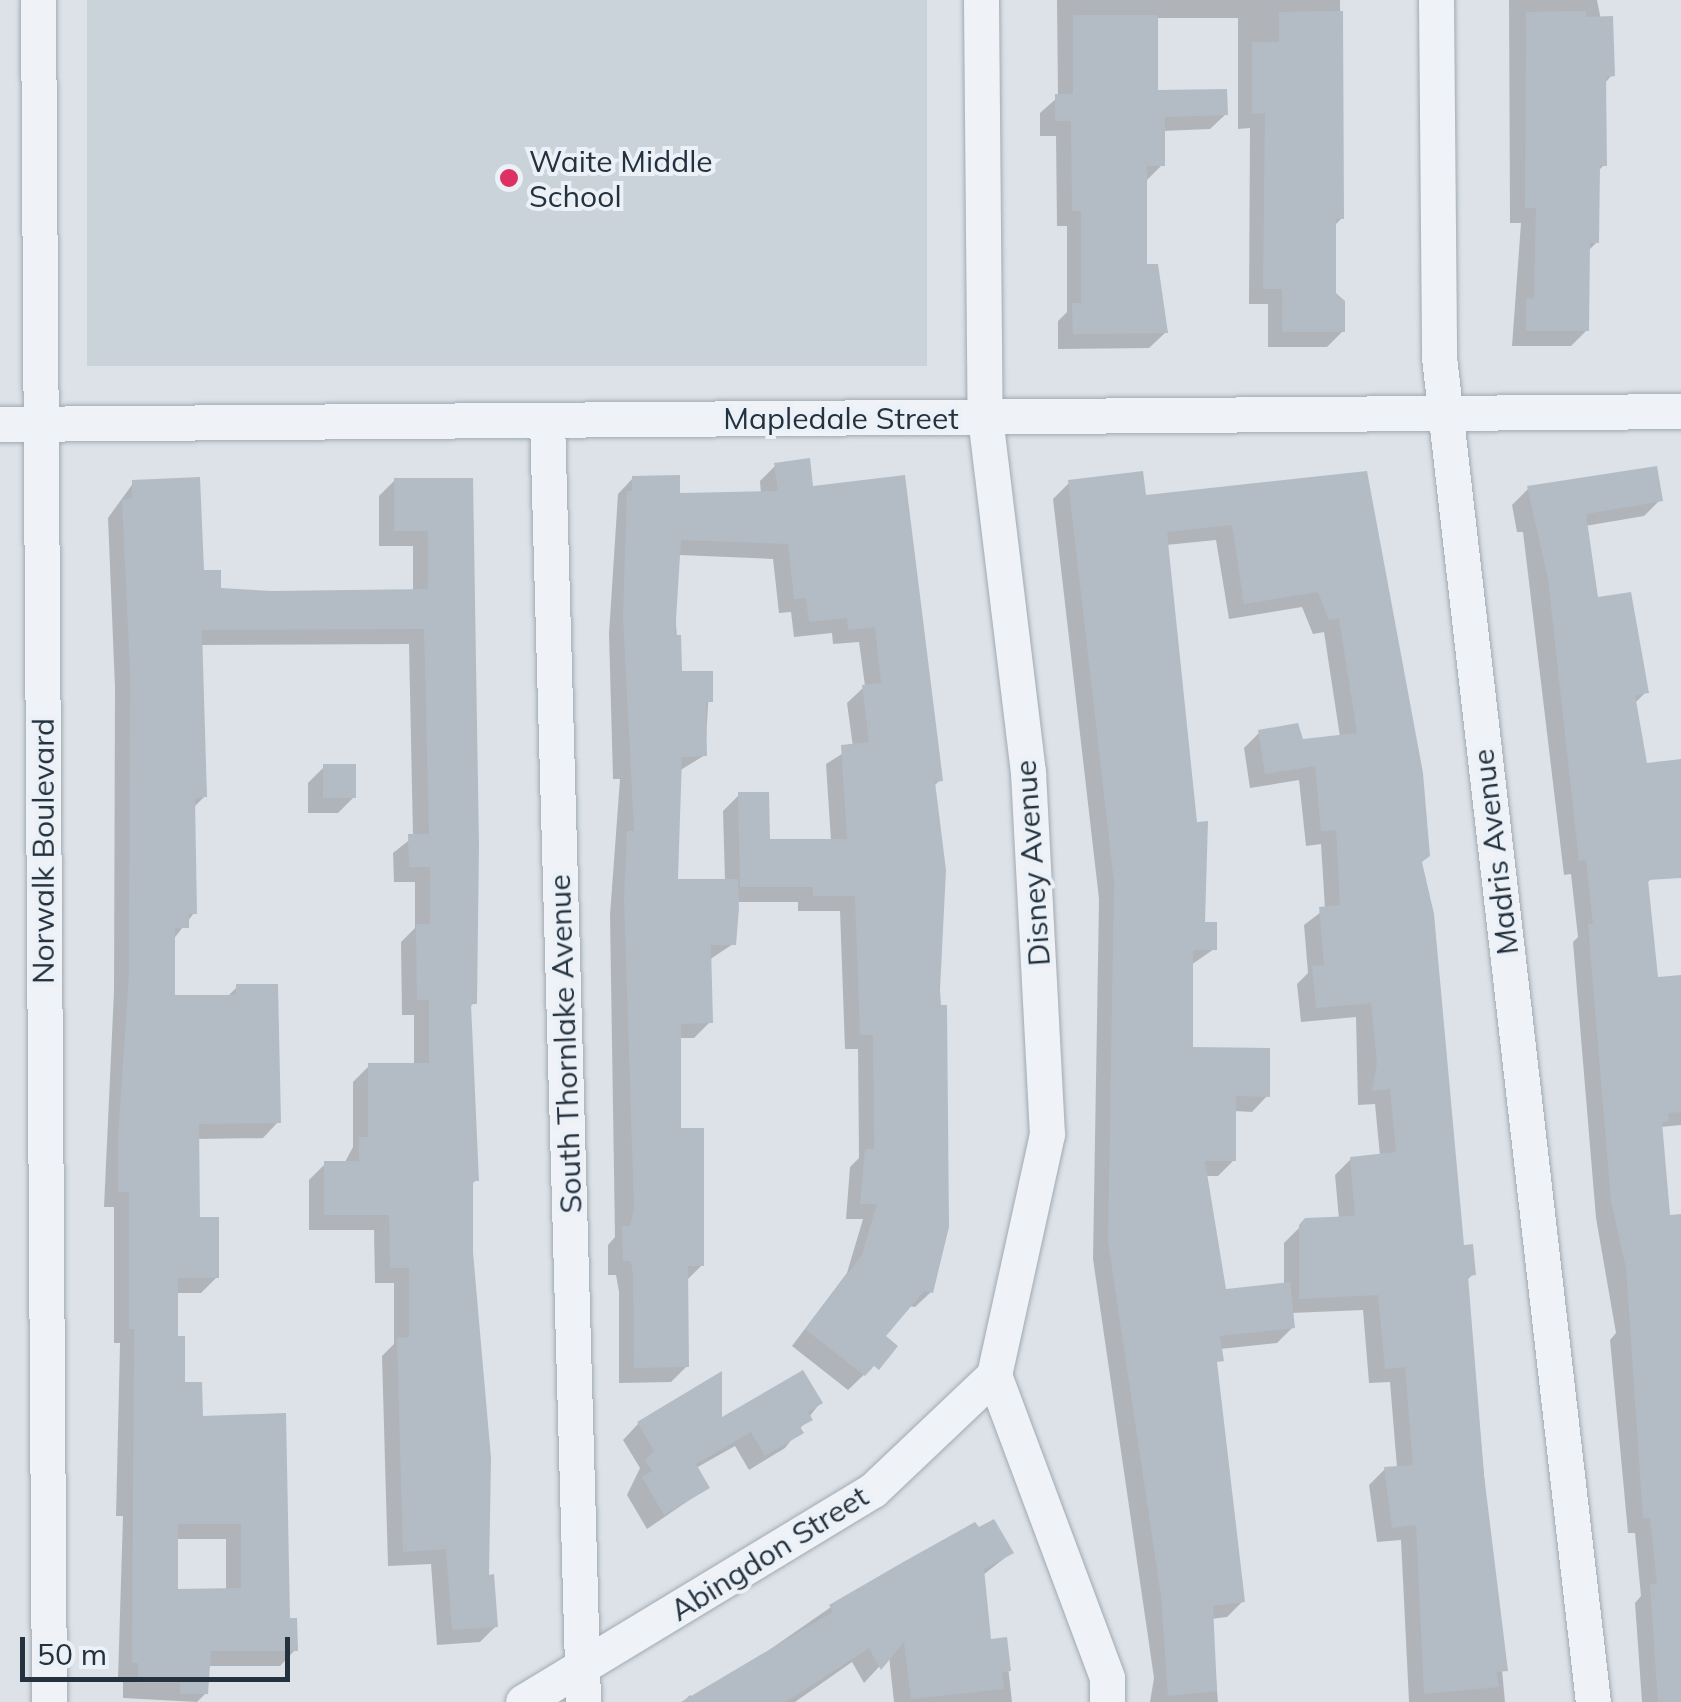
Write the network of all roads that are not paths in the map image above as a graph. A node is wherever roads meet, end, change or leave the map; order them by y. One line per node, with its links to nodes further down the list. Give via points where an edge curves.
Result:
1 (38, 0): 9 (street, Norwalk Boulevard)
2 (981, 0): 6 (street, Disney Avenue)
3 (1436, 0): 5 (street, Madris Avenue)
4 (1681, 411): 5 (street, Mapledale Street)
5 (1444, 413): 6 (street, Mapledale Street); 15 (street, Madris Avenue)
6 (985, 417): 7 (street, Mapledale Street); 10 (street, Disney Avenue, via 1028,772 1047,1134)
7 (547, 420): 9 (street, Mapledale Street); 11 (street, South Thornlake Avenue)
8 (0, 424): 9 (street, Mapledale Street)
9 (41, 424): 12 (street, Norwalk Boulevard)
10 (994, 1375): 11 (street, Abingdon Street, via 873,1490); 14 (street, via 1108,1678)
11 (583, 1685): 13 (street, Abingdon Street)
12 (50, 1702)
13 (523, 1702)
14 (1108, 1702)
15 (1594, 1702)

